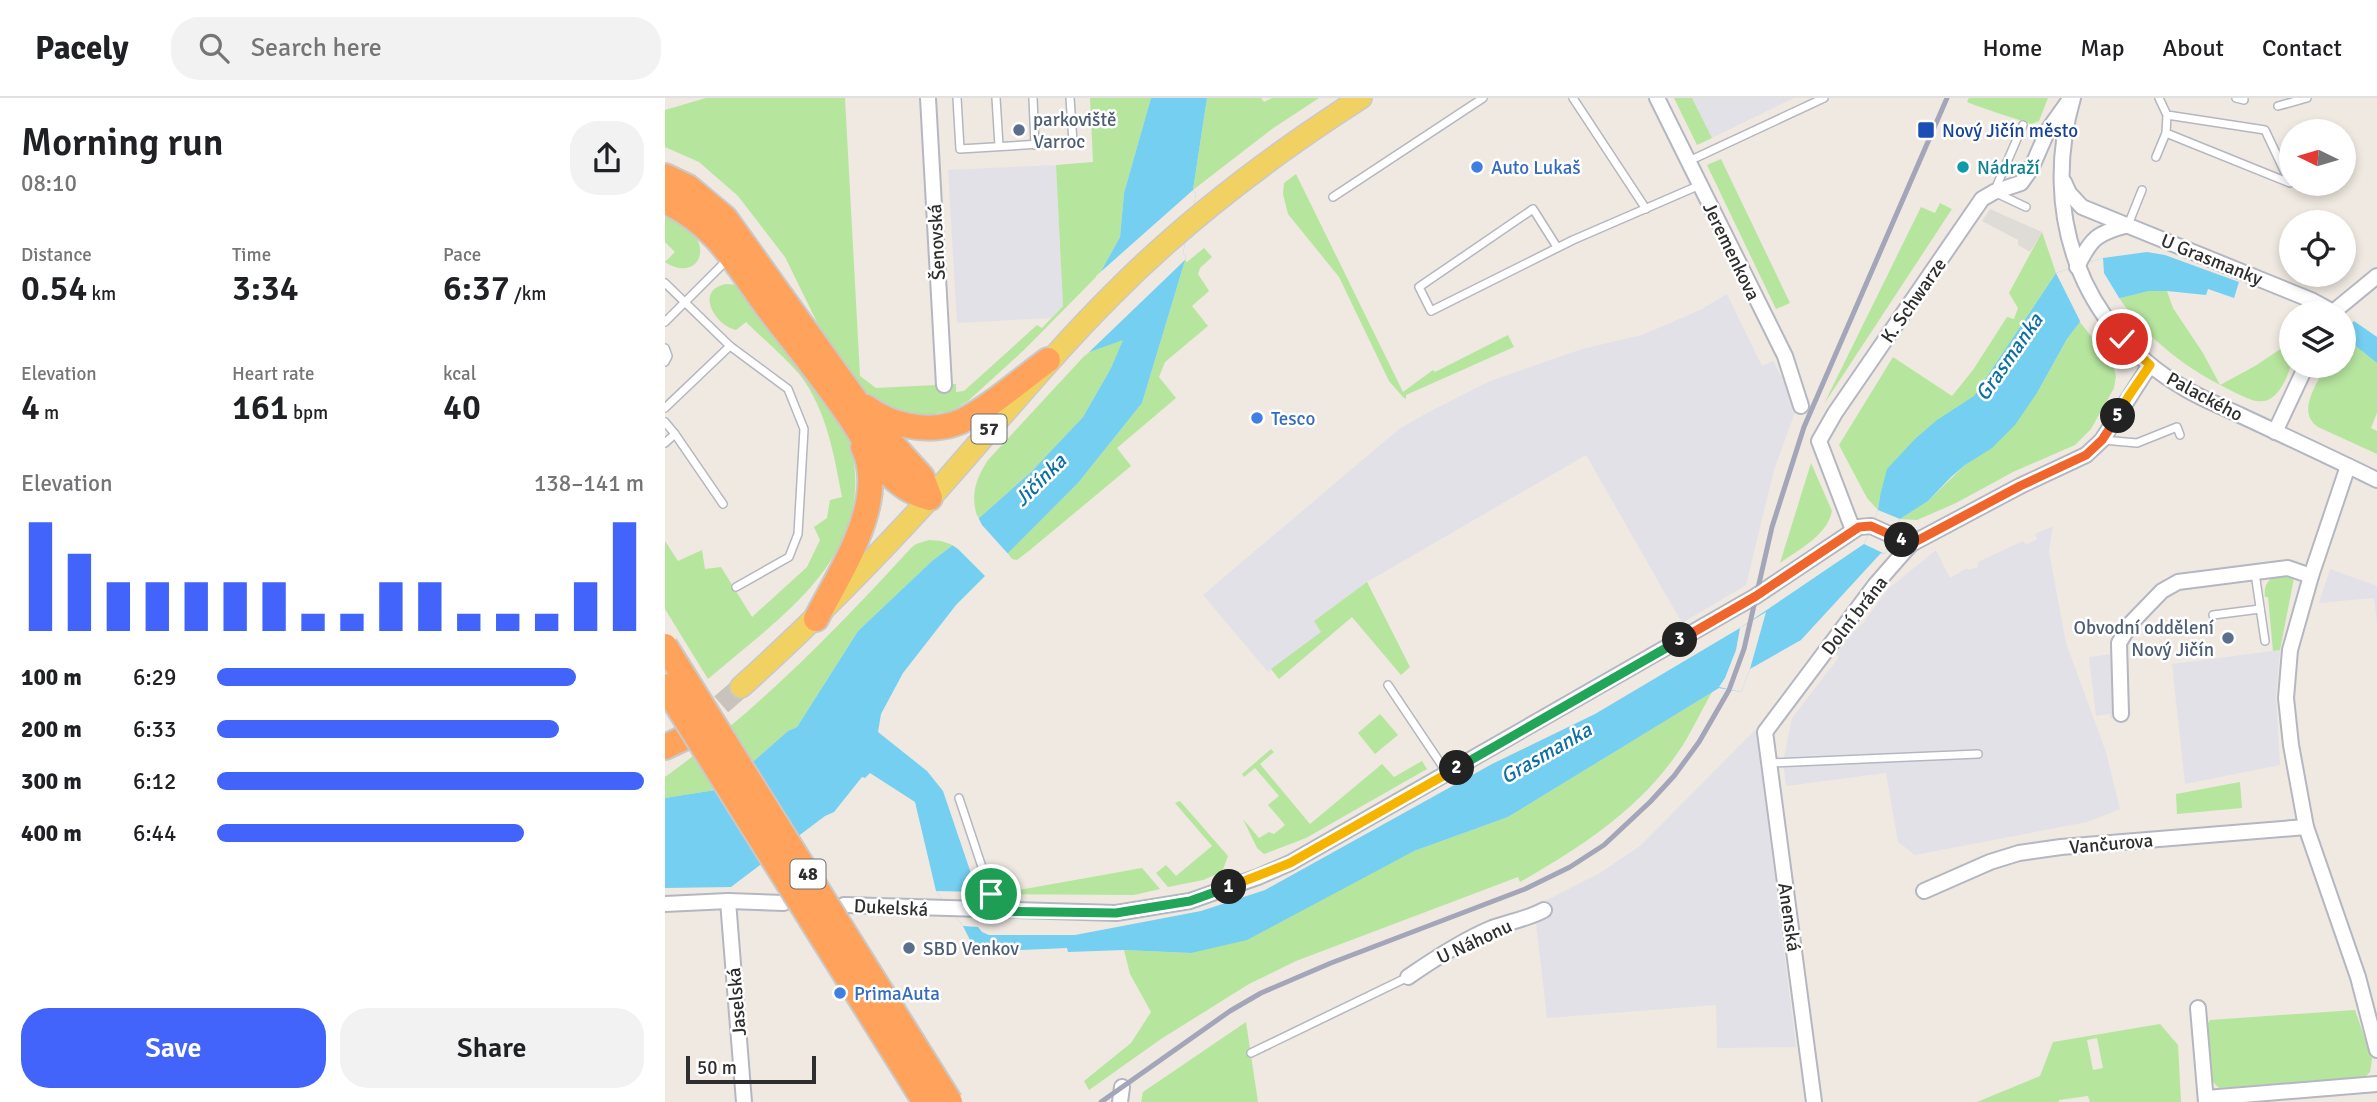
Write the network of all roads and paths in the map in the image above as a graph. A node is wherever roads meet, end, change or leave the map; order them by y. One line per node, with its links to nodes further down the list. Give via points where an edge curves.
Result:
1 (928, 98): 47 (street, Šenovská)
2 (957, 98): 19 (lane, via 960,149)
3 (996, 98): 19 (lane)
4 (1033, 98): 18 (lane)
5 (1070, 98): 18 (lane, via 1073,142)
6 (1361, 98): 43 (main road, 57, via 1280,152 1189,224)
7 (1483, 98): 27 (lane)
8 (1573, 98): 30 (lane)
9 (1657, 98): 21 (street, Jeremenkova)
10 (1824, 98): 21 (lane)
11 (2072, 98): 22 (street, Palackého); 26 (street, K. Schwarze, via 2021,183)
12 (2159, 98): 15 (lane)
13 (2307, 98): 14 (lane)
14 (2278, 106)
15 (2167, 115): 17 (lane); 17 (lane, via 2265,130 2290,183)
16 (2023, 125): 26 (lane)
17 (2166, 133): 20 (lane)
18 (1035, 145): 19 (lane)
19 (999, 146)
20 (2156, 157)
21 (1688, 162): 24 (street, Jeremenkova)
22 (2060, 174): 31 (street, U Grasmanky, via 2082,207); 34 (street, Palackého, via 2068,238)
23 (665, 176): 33 (highway, via 688,187 725,218)
24 (1700, 185): 30 (lane); 49 (street, Jeremenkova, via 1785,356)
25 (2142, 190): 31 (lane)
26 (1994, 192): 29 (lane); 61 (street, K. Schwarze, via 1975,209 1819,441)
27 (1332, 197)
28 (665, 201): 33 (highway)
29 (2026, 207)
30 (1646, 209): 32 (lane)
31 (2128, 225): 34 (street, via 2096,238); 37 (street, U Grasmanky)
32 (1557, 247): 32 (lane, via 1431,311 1419,287 1533,209)
33 (738, 250): 39 (lane); 48 (highway)
34 (2077, 267): 45 (street, Palackého, via 2102,315)
35 (2377, 276): 38 (street)
36 (665, 283): 39 (lane)
37 (2313, 301)
38 (2347, 301)
39 (685, 302): 40 (lane); 41 (lane)
40 (665, 322)
41 (730, 346): 50 (lane); 65 (lane, via 788,389 804,429 798,534 789,557)
42 (665, 348): 44 (lane)
43 (1048, 360): 48 (highway, via 971,416 937,427 887,419); 59 (main road, 57)
44 (665, 362)
45 (2150, 365): 52 (street, Palackého, via 2184,388); 55 (street, Dolní brána)
46 (2300, 378): 52 (street)
47 (943, 385)
48 (848, 402): 59 (highway, via 922,477); 68 (highway, via 868,461 868,502 849,555)
49 (1801, 406)
50 (665, 408)
51 (665, 422): 53 (lane)
52 (2275, 432): 57 (street, Palackého)
53 (675, 433): 56 (lane); 60 (lane)
54 (2181, 435): 55 (lane, via 2177,427 2137,443)
55 (2102, 440): 62 (street, Dolní brána, via 2086,455)
56 (665, 443)
57 (2348, 466): 58 (street, Palackého); 64 (street)
58 (2377, 480)
59 (930, 498): 68 (main road, 57)
60 (723, 505)
61 (1850, 532): 62 (street, via 1871,526); 78 (street, Dukelská, via 1756,596)
62 (1911, 544): 75 (street, Dolní brána)
63 (2255, 572): 64 (street, via 2288,568); 66 (lane); 74 (street, via 2178,582 2162,591 2131,623 2119,643)
64 (2311, 576): 80 (street, via 2290,650 2286,698)
65 (736, 587)
66 (2260, 609): 67 (lane); 69 (lane)
67 (2213, 615)
68 (815, 619): 73 (main road, 57)
69 (2265, 641)
70 (665, 646): 98 (highway, 48, bridge)
71 (1388, 685): 78 (lane)
72 (665, 686): 97 (highway, 48, bridge)
73 (741, 687)
74 (2121, 714)
75 (1765, 732): 77 (street, Anenská)
76 (1978, 754): 77 (lane)
77 (1771, 763): 99 (street, Anenská)
78 (1447, 773): 87 (street, Dukelská, via 1290,863 1190,901 1116,913)
79 (960, 798): 87 (lane, via 987,882)
80 (2306, 827): 81 (street, Vančurova, via 2019,853); 90 (street)
81 (1924, 891)
82 (728, 901): 83 (street); 84 (street); 96 (street, Jaselská)
83 (784, 903)
84 (665, 904)
85 (844, 905): 87 (street, Dukelská)
86 (1543, 910): 88 (street, U Náhonu, via 1492,928)
87 (985, 911)
88 (1408, 977): 93 (lane)
89 (2377, 990): 90 (street)
90 (2361, 992): 92 (street)
91 (2198, 1008): 95 (street)
92 (2377, 1050)
93 (1251, 1054)
94 (2377, 1084): 95 (street)
95 (2206, 1100)
96 (744, 1102)
97 (925, 1102)
98 (950, 1102)
99 (1814, 1102)

